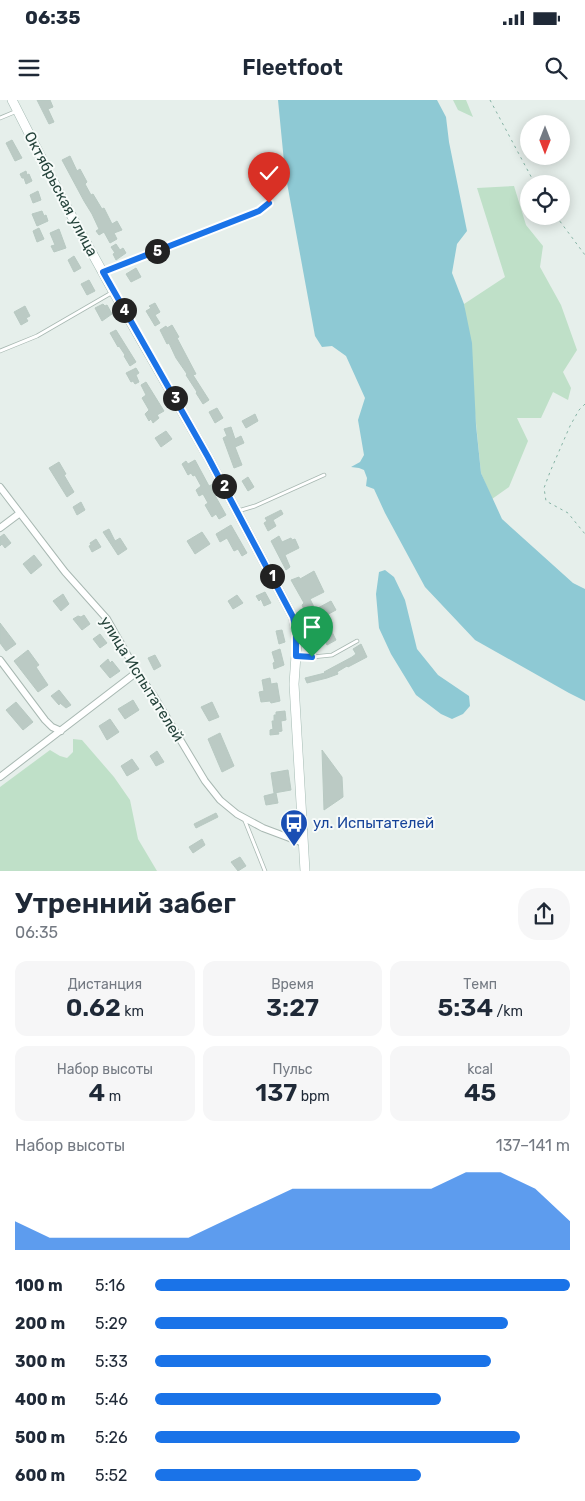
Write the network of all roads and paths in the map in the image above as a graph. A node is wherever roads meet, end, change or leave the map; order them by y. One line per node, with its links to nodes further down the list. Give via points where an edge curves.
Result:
1 (12, 100): 3 (street, Октябрьская улица)
2 (490, 100): 5 (path)
3 (17, 111): 4 (lane); 9 (street, Октябрьская улица)
4 (0, 118)
5 (531, 175)
6 (269, 203): 9 (lane, via 259,211)
7 (563, 225): 8 (path)
8 (585, 255)
9 (103, 272): 10 (street, Октябрьская улица)
10 (113, 291): 11 (lane, via 37,336); 15 (street, Октябрьская улица)
11 (0, 351)
12 (585, 404): 18 (path, via 570,426 544,488 546,501 568,513)
13 (324, 476): 15 (lane)
14 (0, 487): 16 (street, улица Испытателей)
15 (238, 511): 20 (street, Октябрьская улица, via 293,617)
16 (20, 513): 17 (street); 22 (street, улица Испытателей, via 65,572 107,619)
17 (0, 528)
18 (585, 534)
19 (357, 641): 20 (lane, via 332,655)
20 (296, 656): 26 (street, Октябрьская улица, via 294,684)
21 (0, 660): 23 (street, via 45,720)
22 (137, 672): 23 (street); 25 (street, улица Испытателей, via 205,781 220,800)
23 (61, 731): 24 (street)
24 (0, 778)
25 (244, 819): 26 (street, улица Испытателей); 27 (lane)
26 (303, 843): 28 (street, Октябрьская улица)
27 (266, 871)
28 (305, 871)

